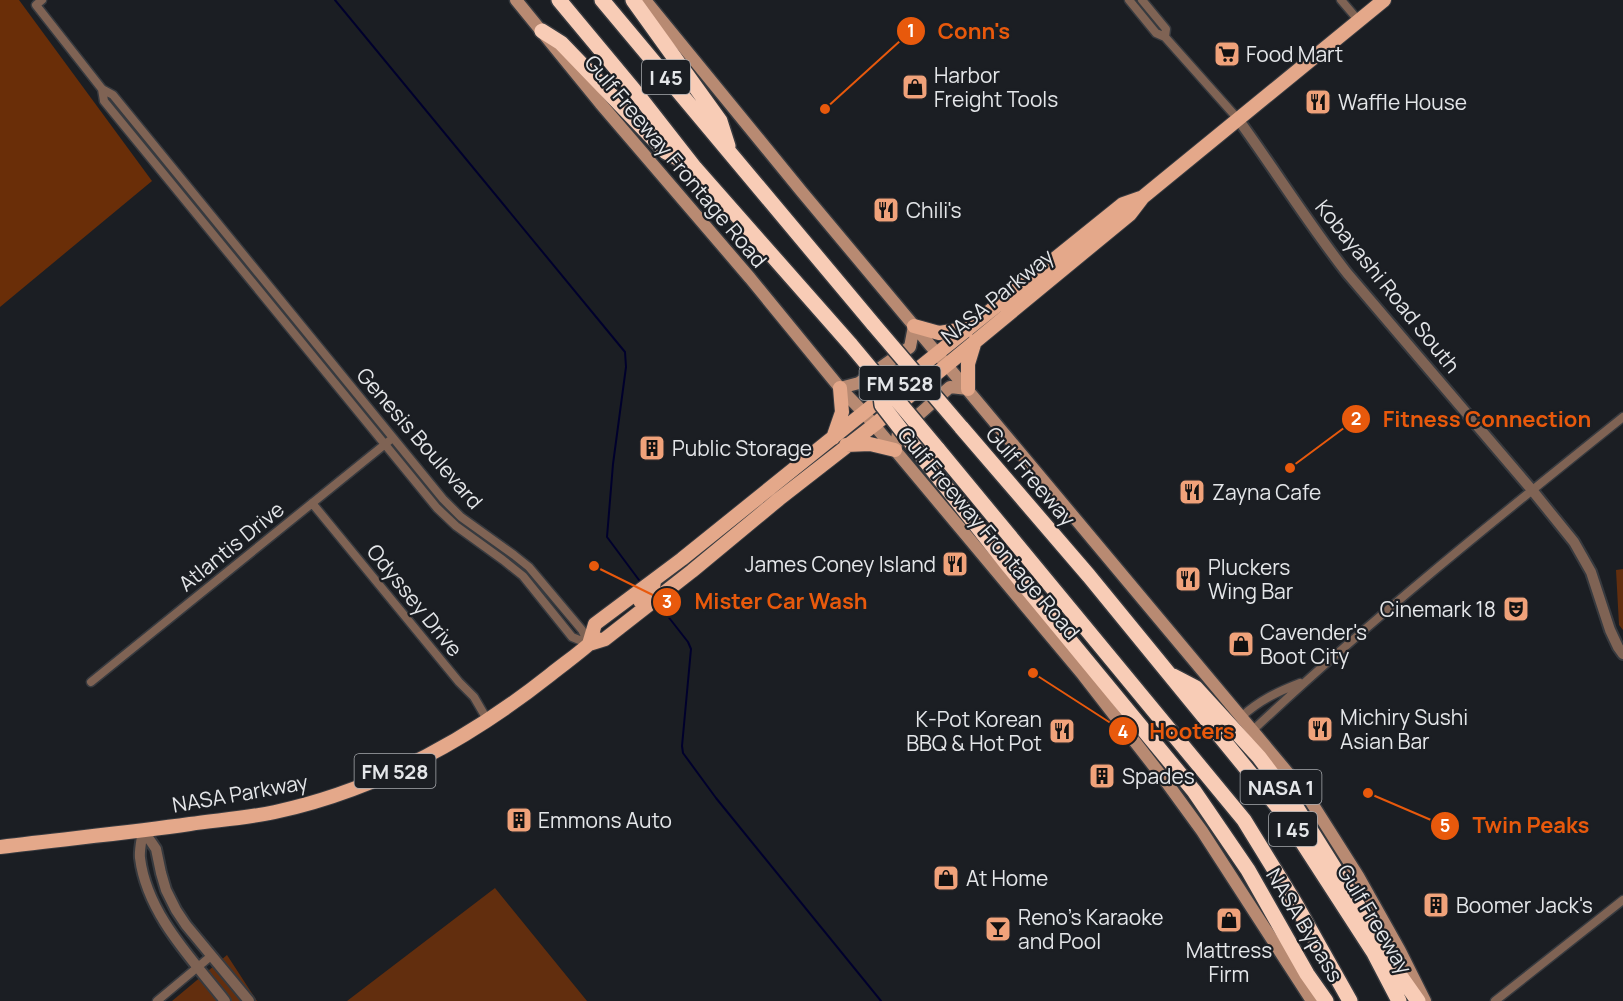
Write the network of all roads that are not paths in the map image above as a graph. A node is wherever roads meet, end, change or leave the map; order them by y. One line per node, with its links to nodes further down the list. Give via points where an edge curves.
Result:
1 (516, 0): 12 (main road, Gulf Freeway Frontage Road)
2 (559, 0): 17 (highway, I 45)
3 (602, 0): 16 (highway, Gulf Freeway / I 45)
4 (633, 0): 16 (highway, via 720,121)
5 (645, 0): 21 (main road)
6 (1129, 0): 13 (street, via 1156,33)
7 (1143, 0): 13 (street, via 1166,29)
8 (1341, 0): 11 (street)
9 (1384, 0): 11 (main road, NASA Parkway)
10 (39, 3): 14 (street, Genesis Boulevard)
11 (1359, 21): 15 (main road, NASA Parkway)
12 (542, 31): 17 (highway, via 561,43 666,152); 29 (main road, Gulf Freeway Frontage Road)
13 (1165, 36): 15 (street)
14 (102, 89): 19 (street, Genesis Boulevard, via 113,95); 20 (street, Genesis Boulevard, via 104,101)
15 (1238, 119): 18 (main road, NASA Parkway); 39 (street, Kobayashi Road South, via 1347,273)
16 (731, 155): 45 (highway, Gulf Freeway / I 45, bridge)
17 (695, 168): 28 (highway, I 45, bridge)
18 (1143, 196): 22 (main road, NASA Parkway, via 1123,204); 23 (main road, NASA Parkway, via 1130,214)
19 (249, 261): 20 (street); 24 (street, Genesis Boulevard)
20 (241, 267): 26 (street, Genesis Boulevard)
21 (914, 326): 22 (main road, via 939,333); 25 (main road); 29 (main road, via 910,347 859,383)
22 (967, 328): 25 (main road, NASA Parkway)
23 (975, 341): 27 (main road, NASA Parkway); 30 (main road, via 968,364)
24 (321, 348): 26 (street); 34 (street, Genesis Boulevard)
25 (937, 353): 27 (main road); 31 (main road, NASA Parkway / FM 528)
26 (313, 355): 36 (street, Genesis Boulevard)
27 (946, 364): 30 (main road); 33 (main road, NASA Parkway / FM 528)
28 (879, 379): 60 (highway, NASA Bypass / NASA 1, bridge, via 882,405 1194,791 1248,870); 61 (highway, I 45, bridge, via 1244,820)
29 (840, 387): 31 (main road, Gulf Freeway Frontage Road); 35 (main road, via 842,412)
30 (968, 389): 38 (main road, via 950,387 898,433); 48 (main road)
31 (864, 413): 33 (main road, Gulf Freeway Frontage Road); 35 (main road, NASA Parkway / FM 528)
32 (1623, 417): 39 (street)
33 (873, 425): 37 (main road, NASA Parkway / FM 528); 38 (main road, Gulf Freeway Frontage Road)
34 (393, 438): 36 (street, Atlantis Drive); 43 (street, Genesis Boulevard, via 461,517 532,570)
35 (832, 439): 41 (main road, NASA Parkway / FM 528)
36 (386, 444): 40 (street, Atlantis Drive); 43 (street, Genesis Boulevard, via 446,518 523,576 572,637)
37 (846, 445): 38 (main road, via 870,444); 42 (main road, NASA Parkway / FM 528)
38 (895, 450): 59 (main road, Gulf Freeway Frontage Road, via 1083,675 1167,783)
39 (1532, 490): 44 (street, Kobayashi Road South, via 1582,555); 46 (street)
40 (312, 503): 47 (street, Atlantis Drive); 49 (street, Odyssey Drive, via 474,697)
41 (682, 560): 42 (main road); 43 (main road, NASA Parkway / FM 528, via 595,624)
42 (692, 571): 43 (main road, NASA Parkway / FM 528, via 605,639)
43 (589, 644): 49 (main road, NASA Parkway / FM 528)
44 (1623, 654)
45 (1166, 672): 62 (highway, Gulf Freeway / I 45, via 1286,817 1374,953); 63 (highway, NASA 1, via 1196,687 1259,757 1293,802)
46 (1306, 680): 48 (street, via 1273,694); 50 (street)
47 (91, 682)
48 (1241, 717): 50 (main road)
49 (488, 721): 51 (main road, NASA Parkway / FM 528, via 422,759 300,806)
50 (1252, 731): 64 (main road, via 1308,797 1358,876)
51 (143, 830): 52 (main road, FM 528); 54 (street, via 156,849 166,890 176,910); 55 (street, via 139,857 151,896 171,934)
52 (0, 847)
53 (1623, 900): 65 (street)
54 (211, 956): 55 (street); 58 (street)
55 (198, 967): 56 (street); 57 (street)
56 (157, 1001)
57 (225, 1001)
58 (249, 1001)
59 (1312, 1001)
60 (1326, 1001)
61 (1350, 1001)
62 (1400, 1001)
63 (1418, 1001)
64 (1425, 1001)
65 (1495, 1001)

